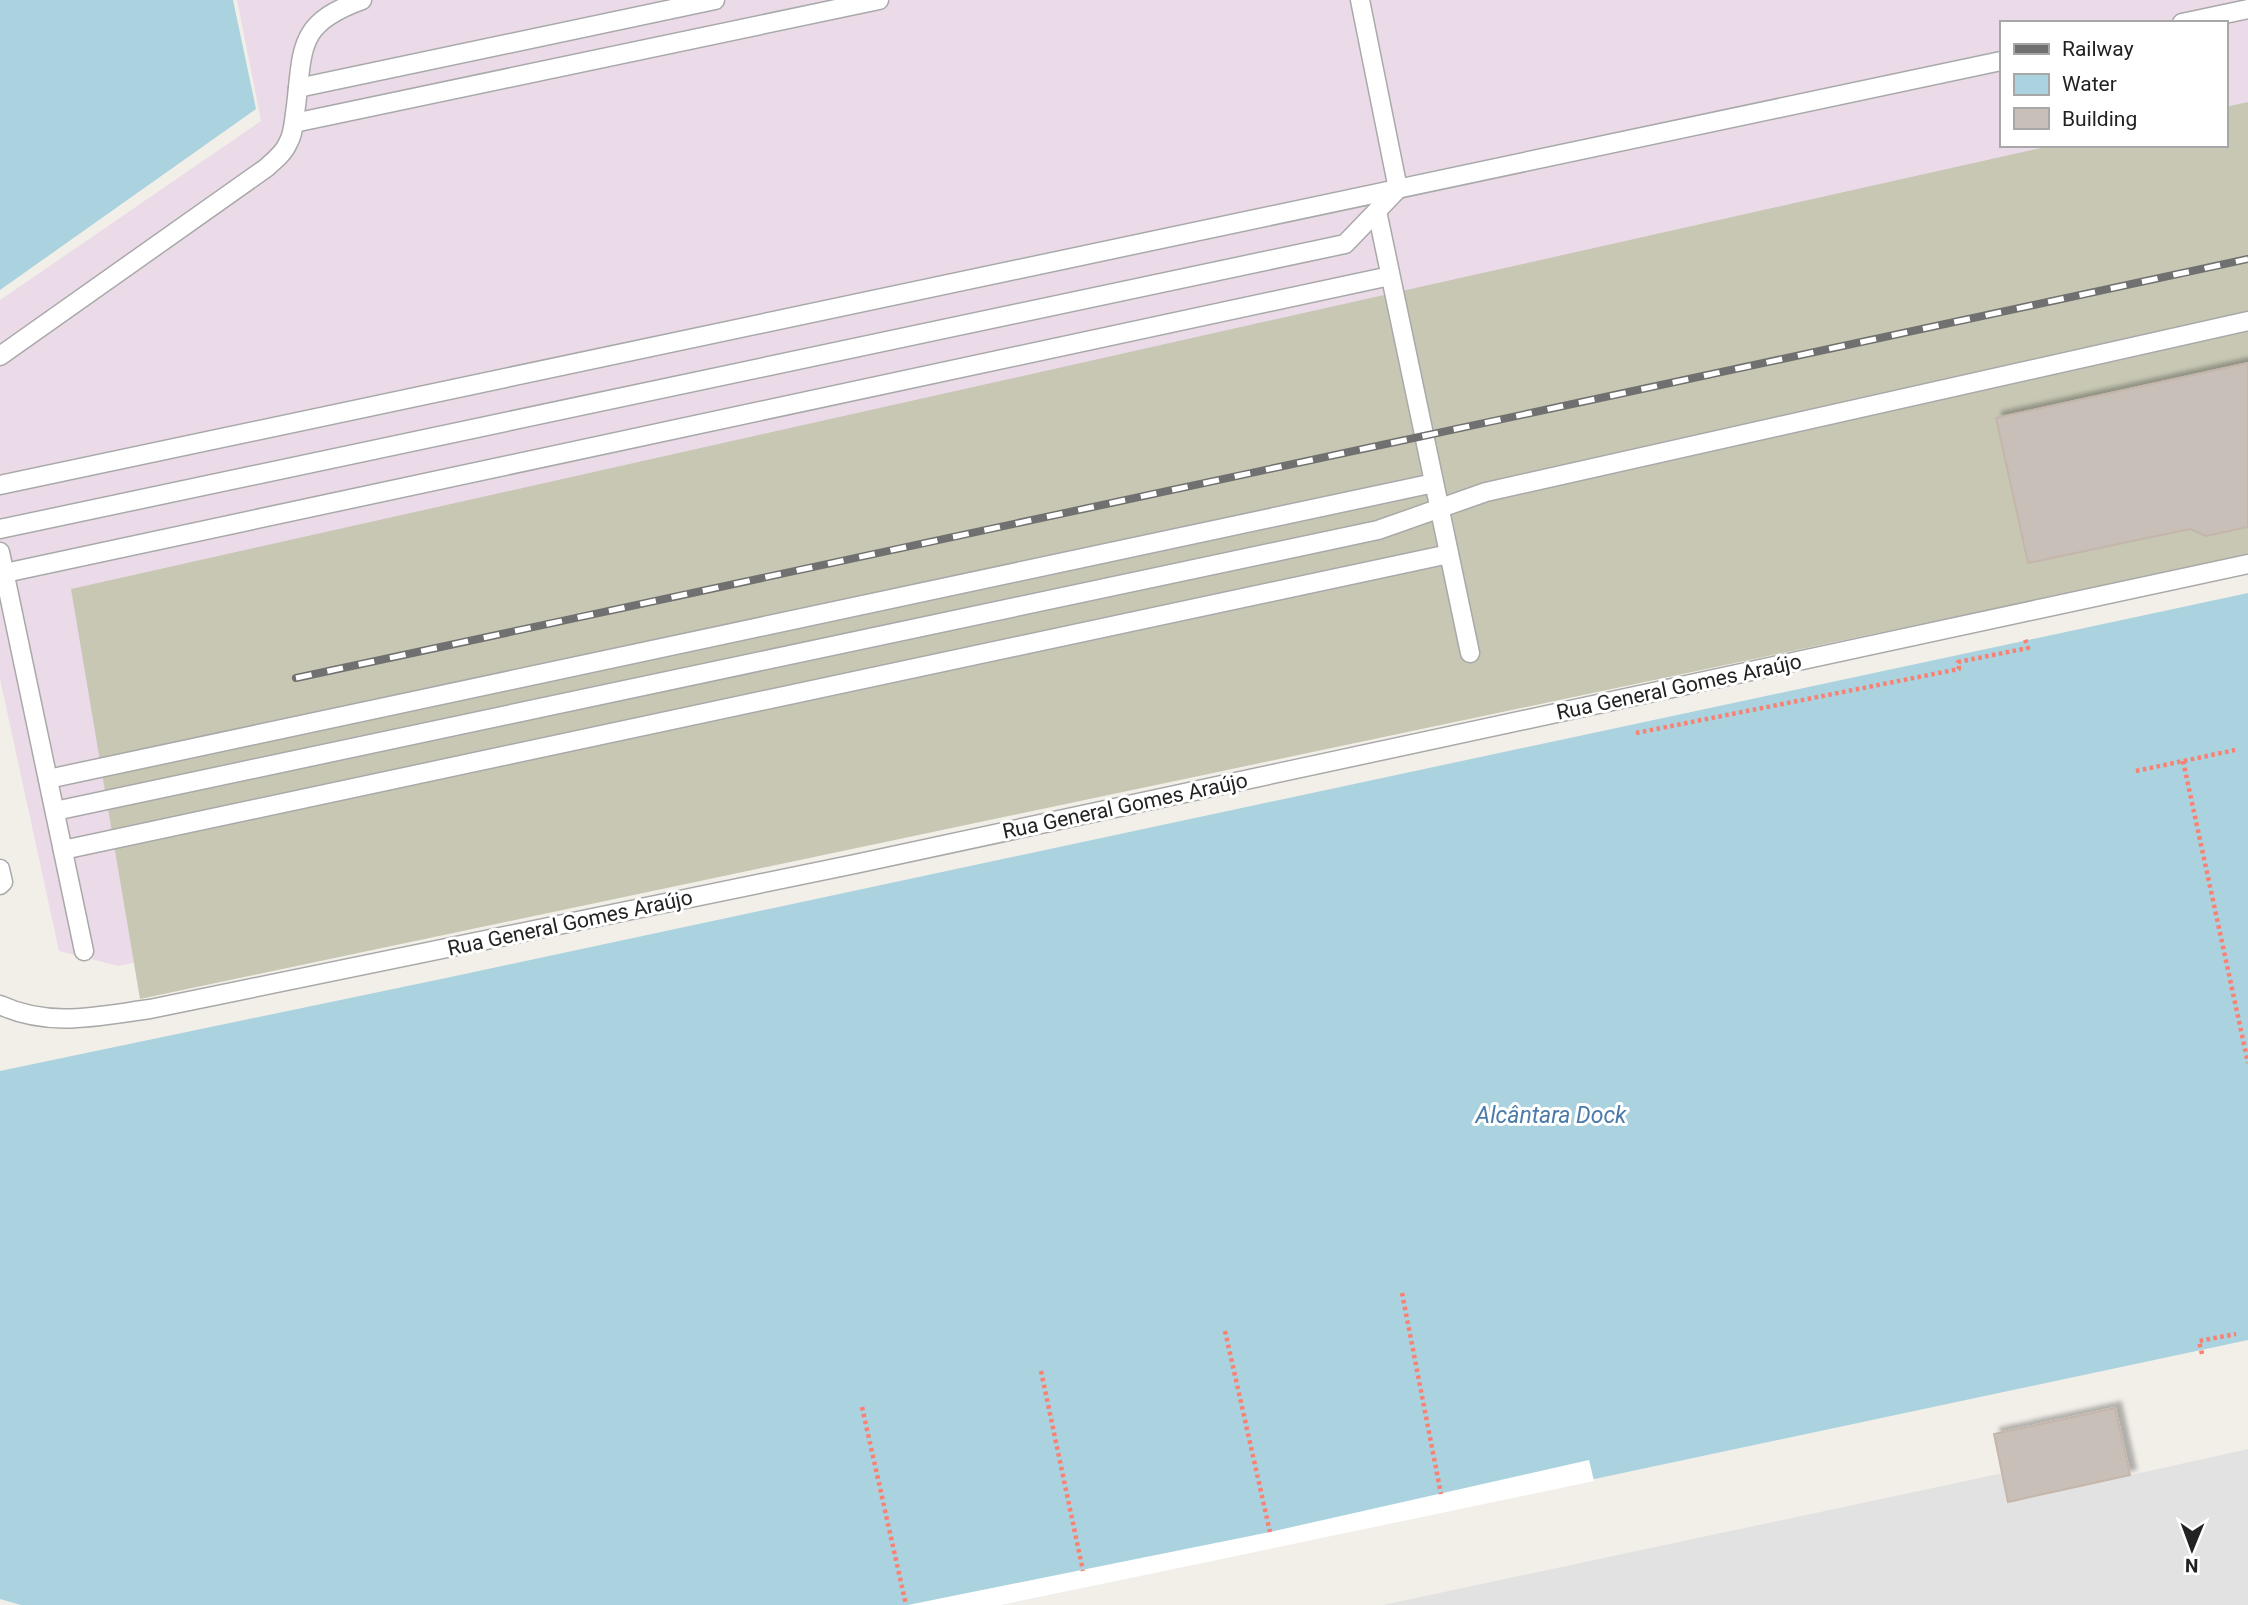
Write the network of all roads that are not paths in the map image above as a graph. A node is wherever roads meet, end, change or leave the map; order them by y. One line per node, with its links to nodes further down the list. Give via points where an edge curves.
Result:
1 (362, 0): 8 (lane, via 320,20 309,34 302,48)
2 (715, 0): 8 (lane)
3 (879, 0): 9 (lane)
4 (1360, 0): 10 (lane)
5 (2248, 9): 6 (lane)
6 (2191, 21)
7 (2000, 61): 10 (lane)
8 (298, 88): 9 (lane)
9 (294, 123): 14 (lane, via 289,143 266,168)
10 (1398, 189): 11 (lane); 16 (lane)
11 (1377, 211): 12 (lane); 18 (lane, via 1345,244)
12 (1390, 276): 15 (lane); 22 (lane)
13 (2248, 321): 17 (lane, via 1486,492)
14 (0, 356)
15 (1434, 483): 17 (lane); 24 (lane)
16 (0, 485)
17 (1439, 509): 20 (lane); 25 (lane, via 1378,530)
18 (0, 530)
19 (0, 552): 22 (lane)
20 (1449, 554): 23 (lane); 26 (lane)
21 (2248, 564): 30 (lane, Rua General Gomes Araújo, via 868,861 150,1009 45,1020)
22 (5, 573): 24 (lane)
23 (1470, 653)
24 (48, 779): 25 (lane)
25 (55, 811): 26 (lane)
26 (63, 850): 29 (lane)
27 (0, 869): 28 (lane)
28 (0, 885)
29 (84, 951)
30 (0, 1005)

